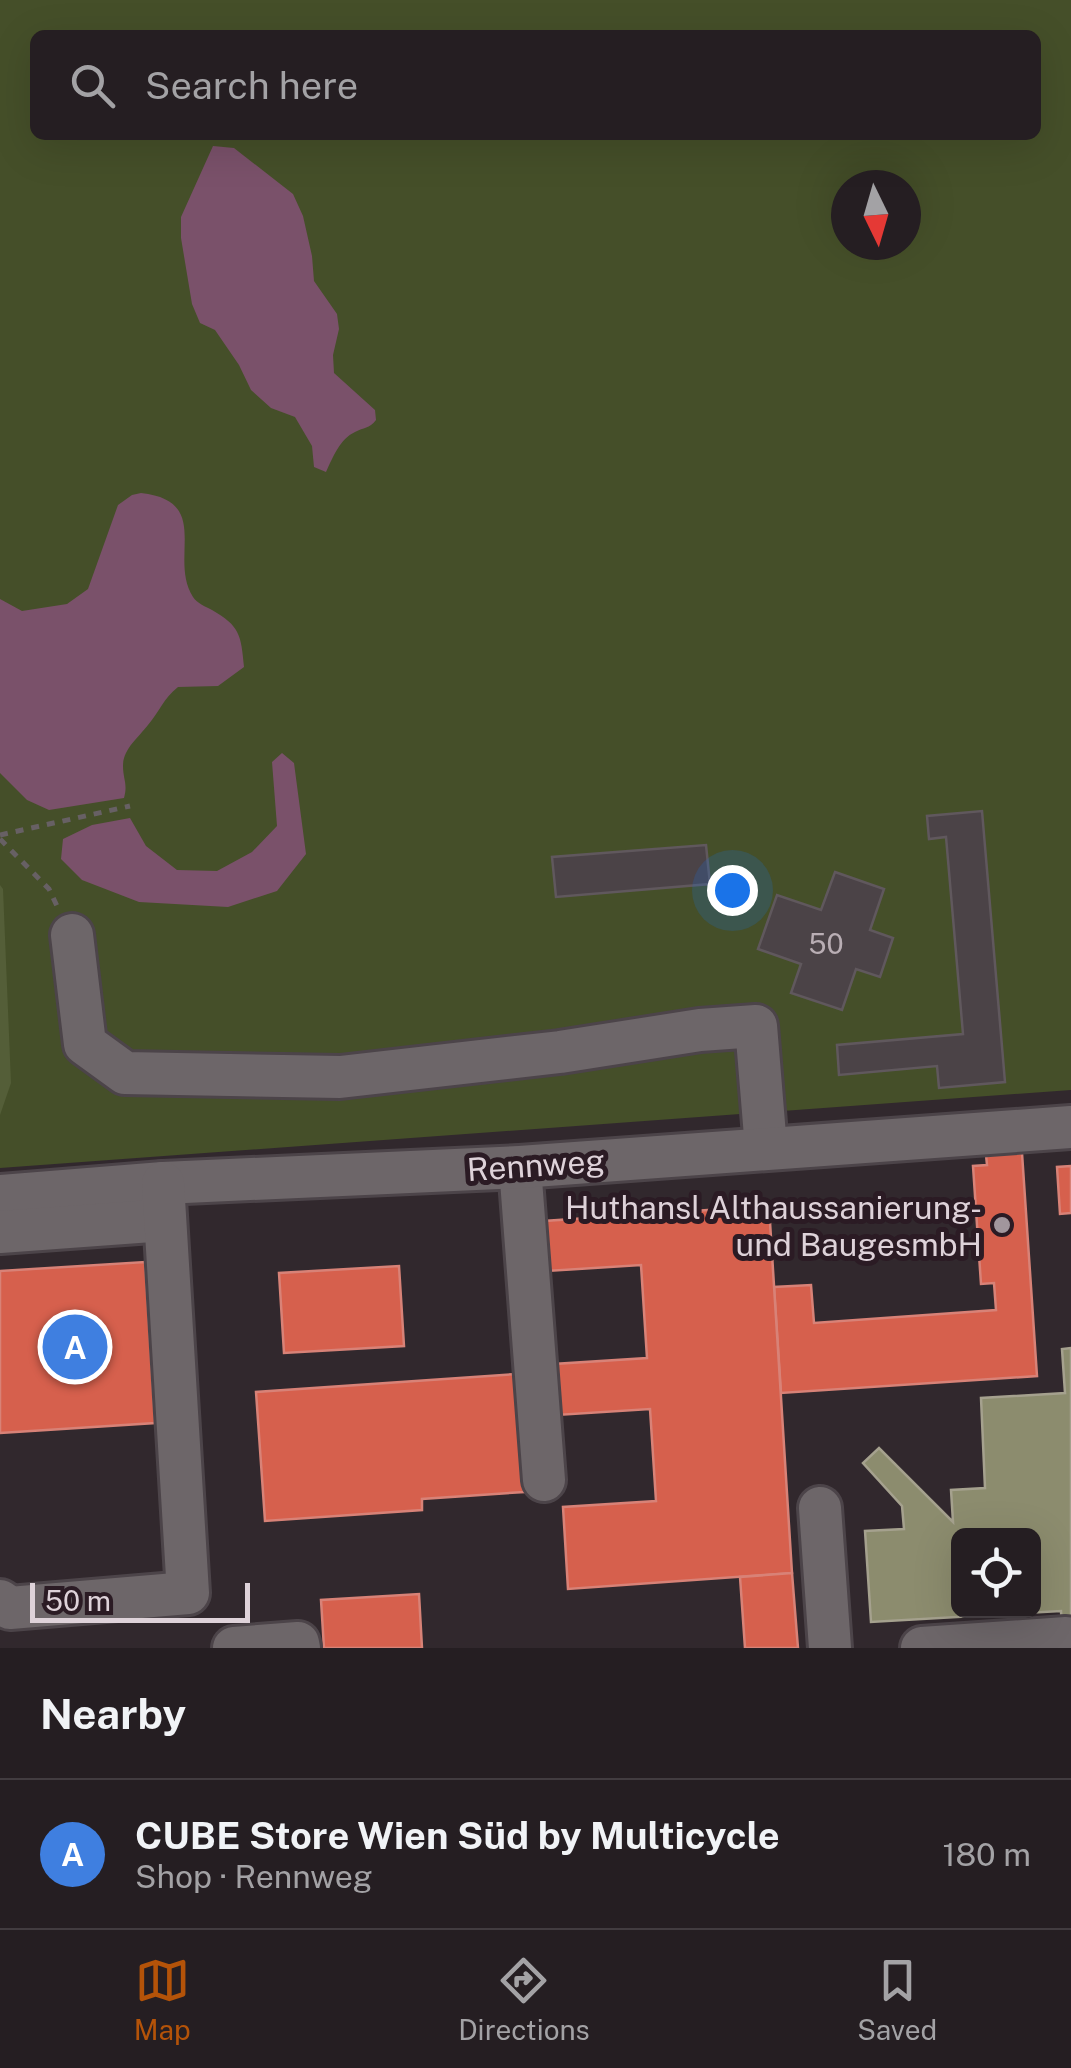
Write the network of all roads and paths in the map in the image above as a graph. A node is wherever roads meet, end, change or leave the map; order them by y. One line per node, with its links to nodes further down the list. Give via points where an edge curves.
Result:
1 (130, 806): 2 (path)
2 (0, 837): 3 (path, via 49,888)
3 (72, 935): 5 (street, via 85,1044 125,1073 340,1077 756,1026)
4 (1071, 1127): 5 (street, Rennweg)
5 (766, 1148): 6 (street, Rennweg)
6 (520, 1167): 8 (street, Rennweg); 10 (street)
7 (0, 1196): 8 (street, Rennweg)
8 (164, 1202): 9 (street); 12 (street, via 188,1593 10,1608)
9 (0, 1232)
10 (544, 1480)
11 (820, 1508): 15 (street)
12 (0, 1601)
13 (234, 1648): 14 (street, via 298,1642)
14 (299, 1648)
15 (830, 1648)
16 (922, 1648): 17 (street, via 1066,1638)
17 (1066, 1648)

